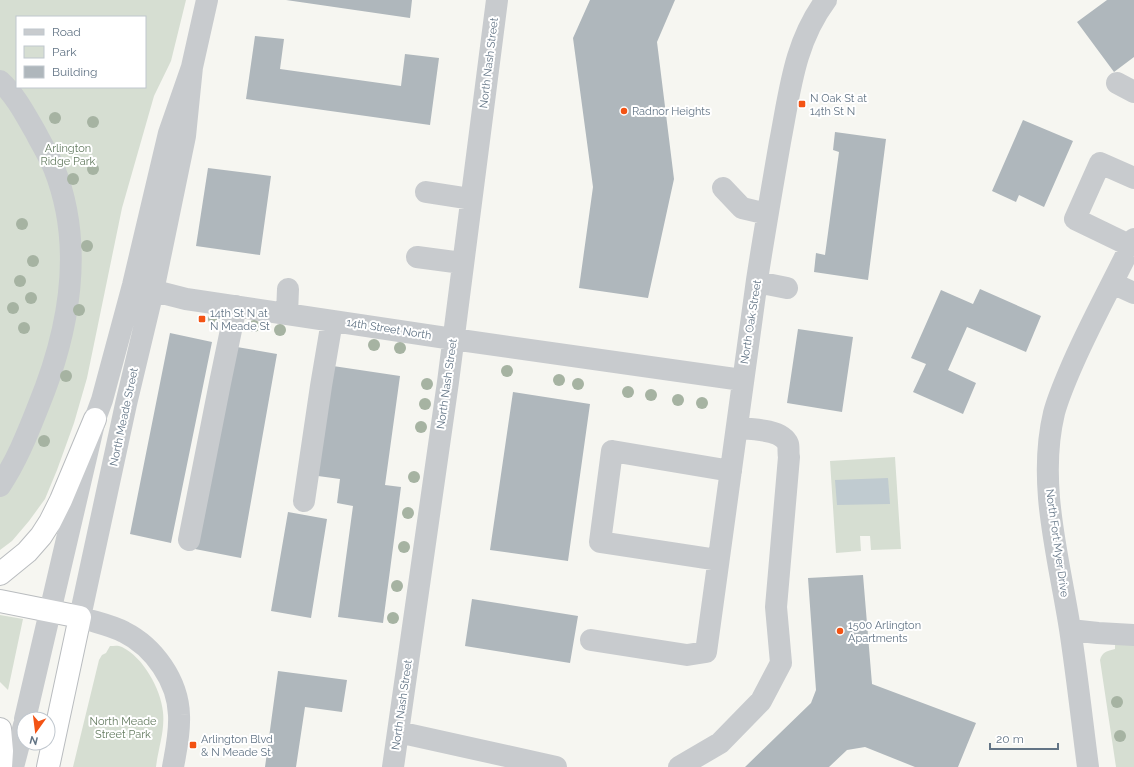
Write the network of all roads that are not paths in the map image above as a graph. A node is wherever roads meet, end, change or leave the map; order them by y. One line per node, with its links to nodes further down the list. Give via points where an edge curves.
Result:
1 (207, 0): 15 (street, North Meade Street, via 192,67 185,136)
2 (497, 0): 8 (street, North Nash Street)
3 (826, 0): 9 (street, North Oak Street, via 806,31 796,62)
4 (0, 81): 27 (street, via 18,101 54,168 69,224 71,261 67,313 57,357 25,440)
5 (1134, 178): 10 (street, via 1100,163 1075,219)
6 (723, 188): 9 (street, via 742,208)
7 (426, 192): 8 (street)
8 (471, 199): 12 (street, North Nash Street)
9 (767, 214): 13 (street, North Oak Street)
10 (1132, 243): 14 (street, North Fort Myer Drive)
11 (417, 256): 12 (street)
12 (462, 263): 22 (street, North Nash Street)
13 (757, 282): 16 (street); 23 (street, North Oak Street)
14 (1112, 283): 18 (street); 35 (street, North Fort Myer Drive, via 1079,349 1058,399 1049,444 1051,513)
15 (143, 288): 19 (street, 14th Street North, via 186,299); 24 (street, North Meade Street); 34 (street, North Meade Street, via 126,404)
16 (787, 288)
17 (288, 289): 20 (street)
18 (1134, 293)
19 (236, 306): 20 (street, 14th Street North); 29 (street)
20 (287, 314): 21 (street, 14th Street North)
21 (332, 321): 22 (street, 14th Street North); 28 (street)
22 (453, 339): 23 (street, 14th Street North); 40 (street, North Nash Street)
23 (742, 380): 25 (street, North Oak Street)
24 (95, 419): 31 (highway, via 50,522 27,552); 33 (street, North Meade Street)
25 (737, 428): 26 (street, North Oak Street); 48 (street, via 773,432 788,443 776,607 781,664 761,701 720,743)
26 (730, 471): 30 (street, North Oak Street); 30 (street, via 612,451 600,542)
27 (0, 486)
28 (304, 501)
29 (189, 540)
30 (718, 560): 37 (street, North Oak Street, via 706,652 686,655)
31 (0, 574)
32 (0, 601): 33 (highway)
33 (50, 611): 34 (highway); 38 (street, North Meade Street)
34 (80, 617): 44 (highway, North Meade Street); 45 (street, via 120,630 130,636 152,654 167,674 179,715)
35 (1070, 630): 36 (street); 49 (street, North Fort Myer Drive)
36 (1134, 635)
37 (591, 640)
38 (27, 711)
39 (0, 729): 42 (highway)
40 (398, 732): 46 (street, North Nash Street); 47 (street)
41 (17, 751): 43 (street)
42 (1, 767)
43 (13, 767)
44 (48, 767)
45 (173, 767)
46 (393, 767)
47 (556, 767)
48 (680, 767)
49 (1088, 767)

